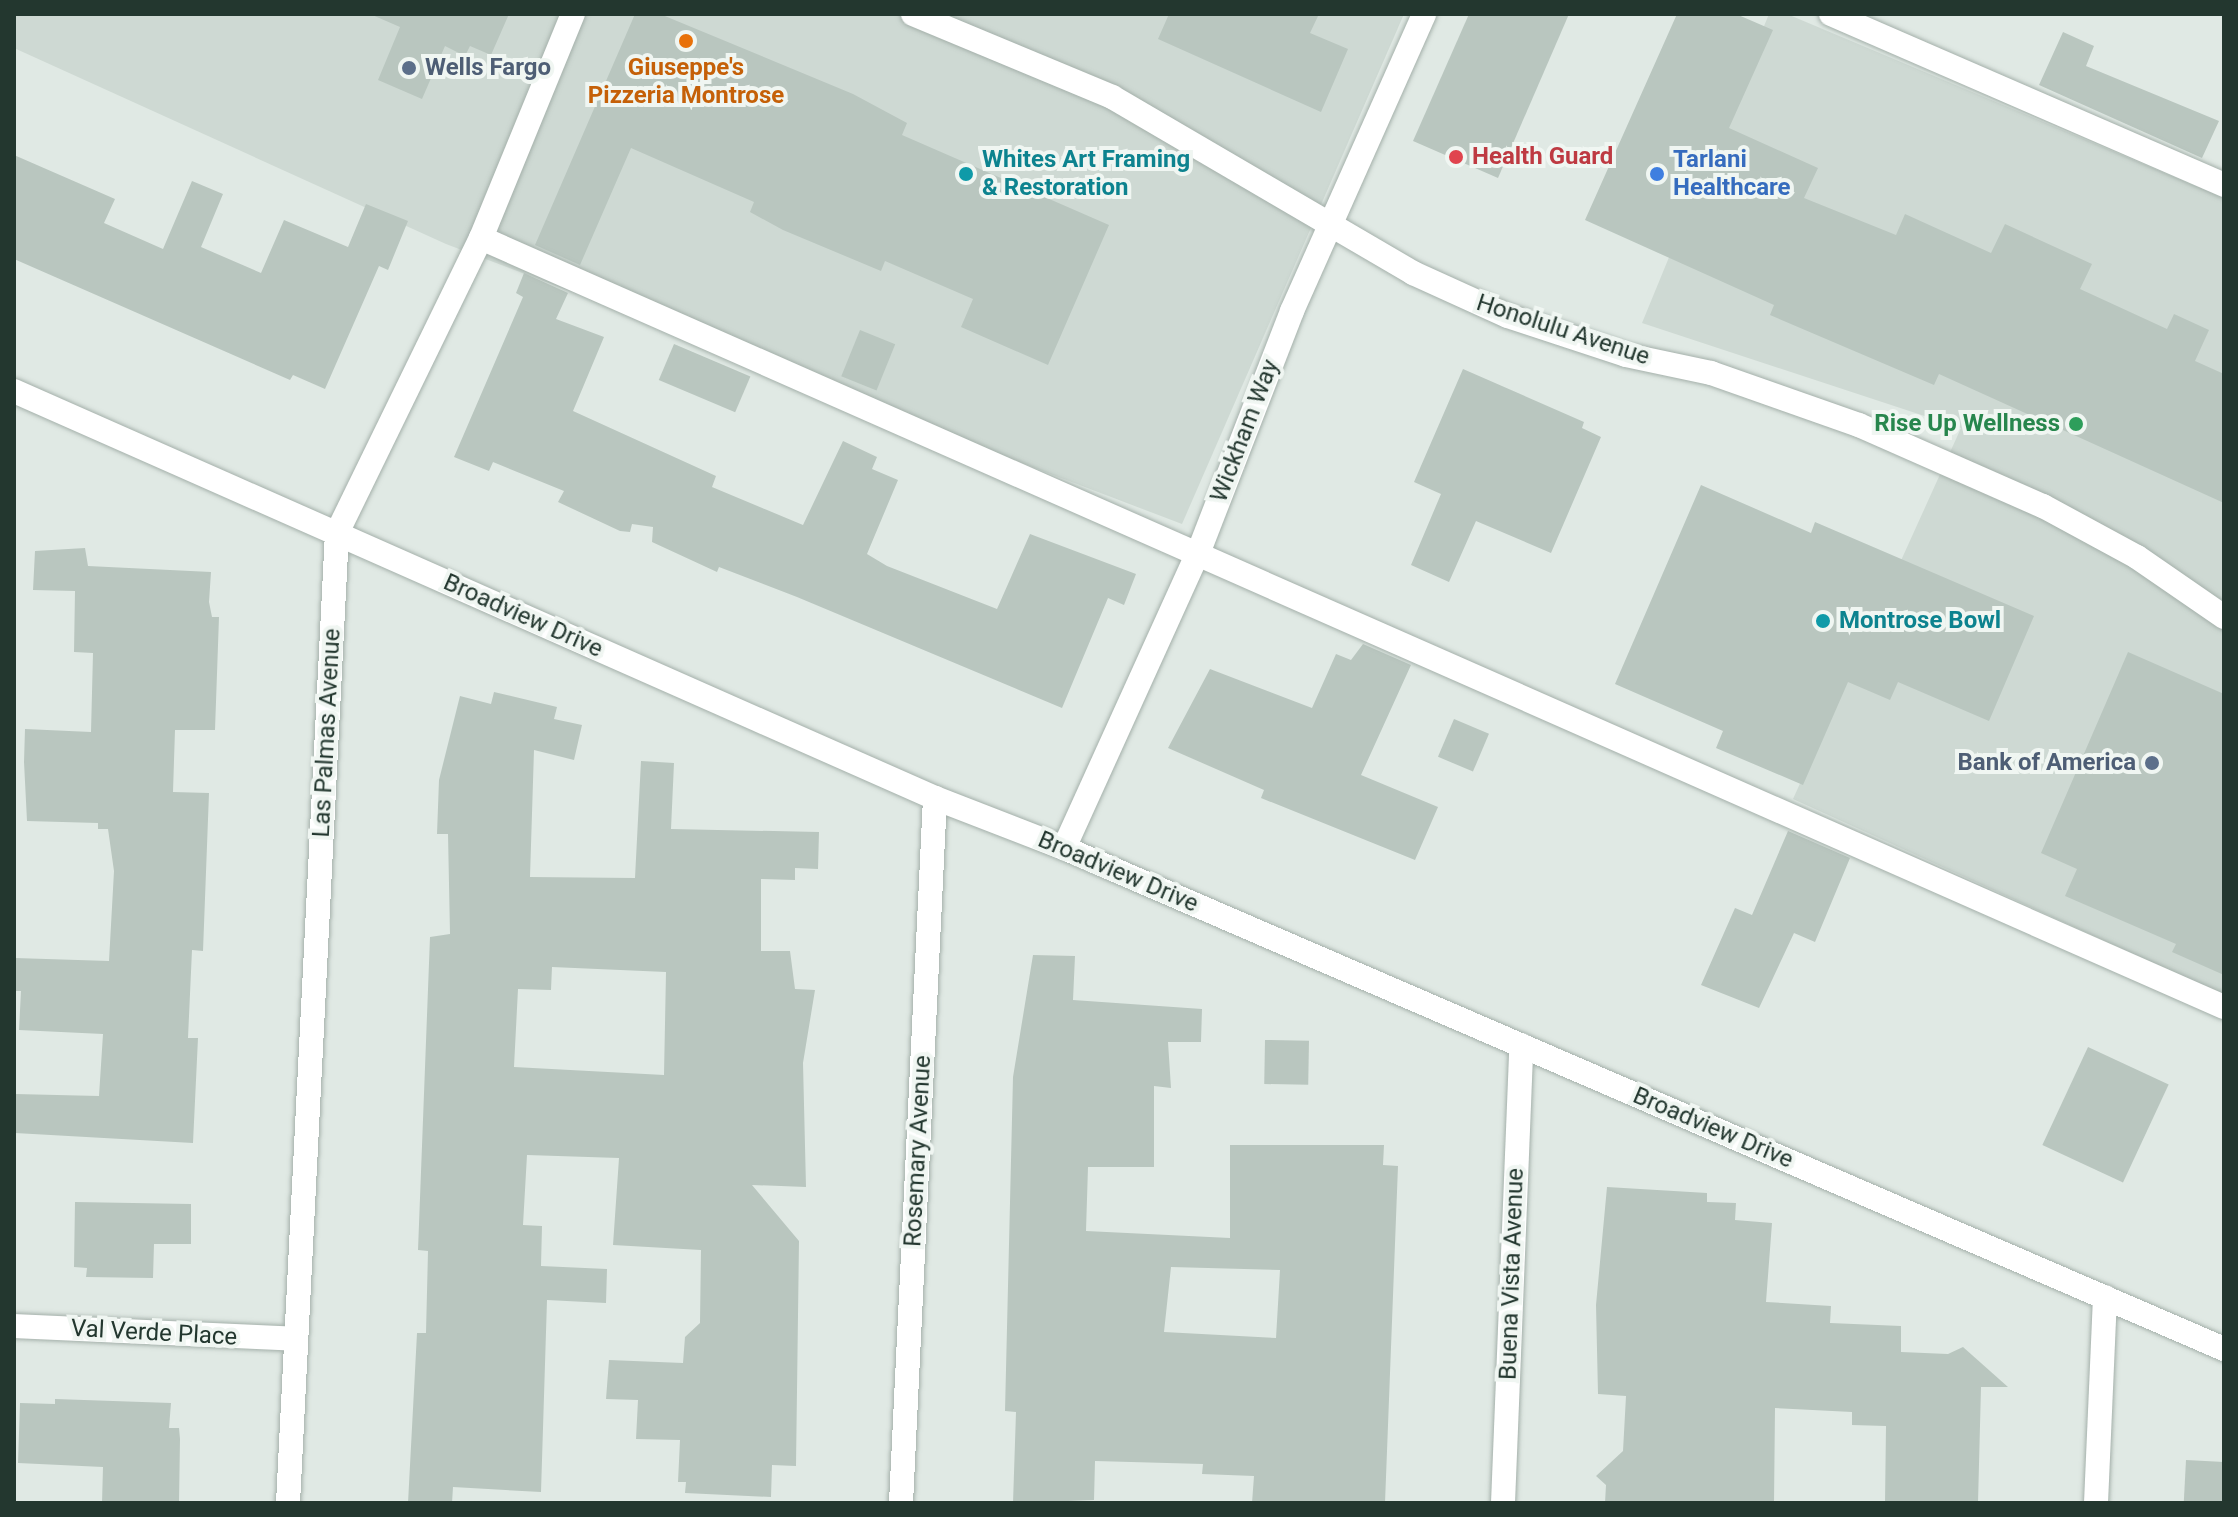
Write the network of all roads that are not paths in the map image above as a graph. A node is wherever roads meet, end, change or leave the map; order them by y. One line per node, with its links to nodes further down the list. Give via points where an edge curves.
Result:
1 (573, 14): 7 (street, Las Palmas Avenue)
2 (913, 14): 6 (street, Honolulu Avenue, via 1112,97 1187,138 1220,165)
3 (1424, 14): 6 (street, Wickham Way)
4 (1831, 14): 5 (street)
5 (2224, 185)
6 (1334, 225): 10 (street, Wickham Way, via 1292,311); 11 (street, Honolulu Avenue, via 1413,273 1508,316 1782,396 1915,450 2137,557)
7 (481, 238): 9 (street, Las Palmas Avenue); 10 (street)
8 (14, 391): 9 (street, Broadview Drive)
9 (337, 533): 12 (street, Broadview Drive); 18 (street, Las Palmas Avenue)
10 (1199, 551): 13 (street, Wickham Way); 14 (street)
11 (2224, 617)
12 (935, 798): 13 (street, Broadview Drive); 21 (street, Rosemary Avenue)
13 (1064, 848): 15 (street, Broadview Drive)
14 (2224, 1007)
15 (1521, 1045): 16 (street, Broadview Drive); 22 (street, Buena Vista Avenue)
16 (2105, 1297): 19 (street, Broadview Drive); 23 (street)
17 (14, 1326): 18 (street, Val Verde Place)
18 (295, 1339): 20 (street, Las Palmas Avenue)
19 (2224, 1349)
20 (288, 1503)
21 (901, 1503)
22 (1503, 1503)
23 (2096, 1503)

